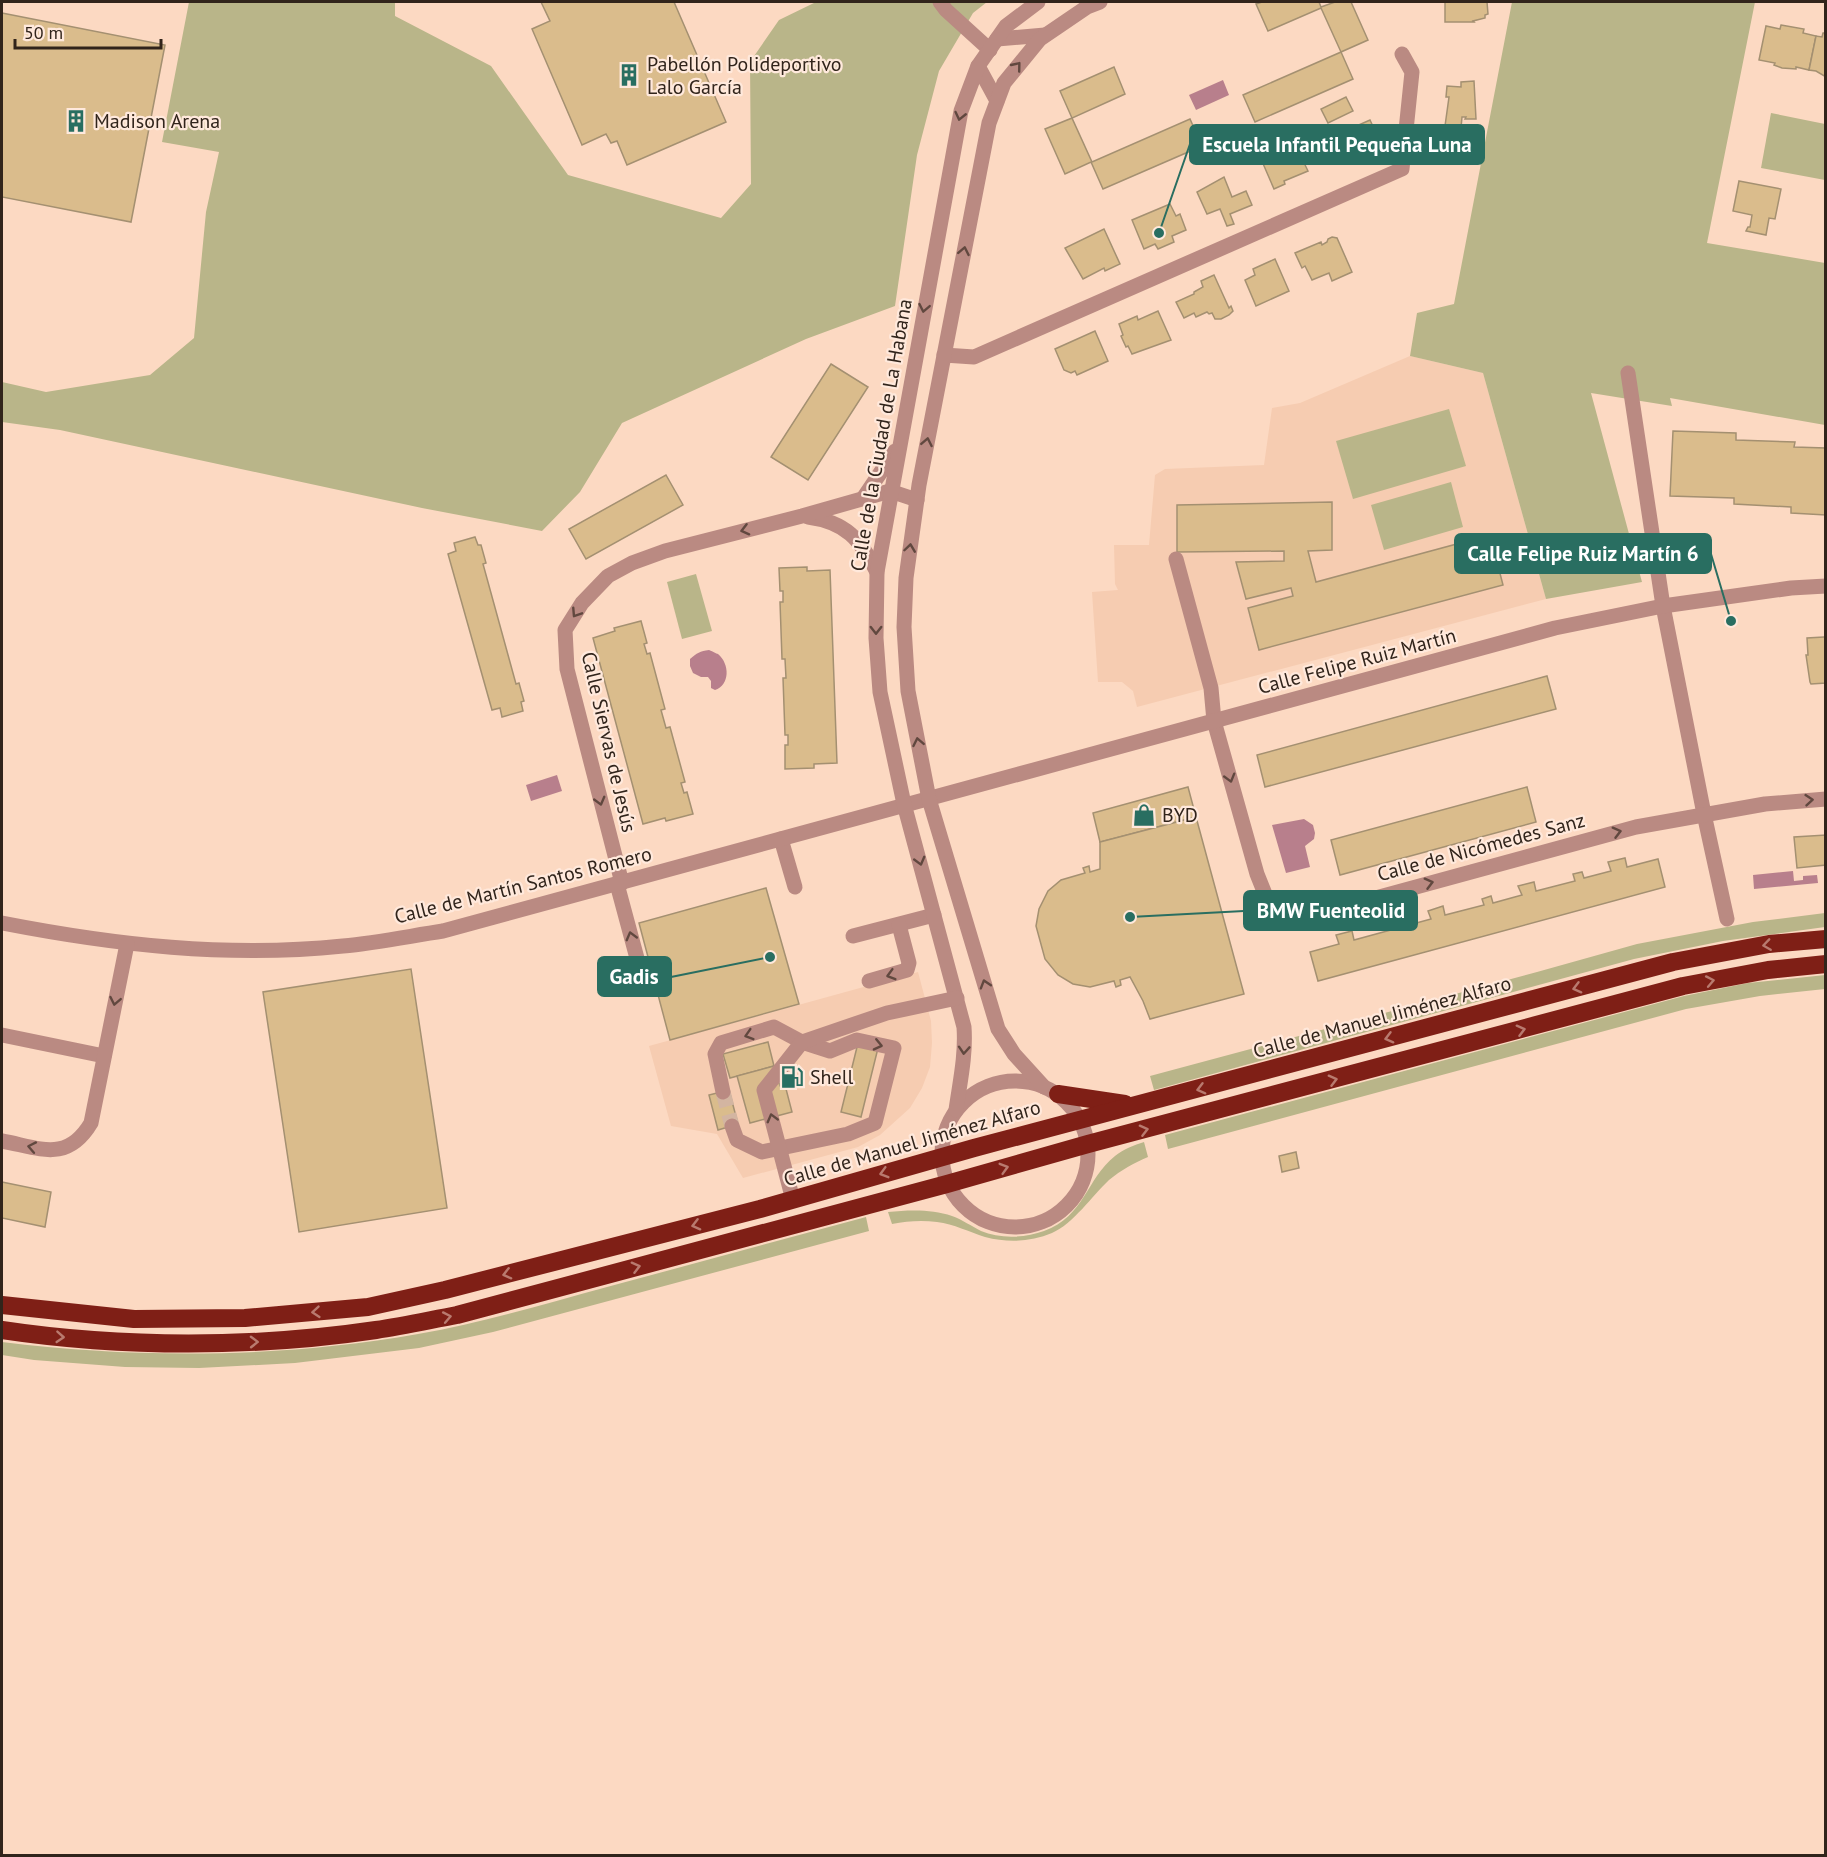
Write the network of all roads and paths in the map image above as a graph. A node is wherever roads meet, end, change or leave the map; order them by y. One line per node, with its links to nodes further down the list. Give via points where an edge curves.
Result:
1 (940, 2): 5 (street)
2 (1038, 2): 5 (street, Calle de la Ciudad de La Habana, via 1006,26)
3 (1100, 2): 4 (street)
4 (1045, 35): 5 (street); 8 (street, one-way to 4, via 1004,82)
5 (993, 44): 7 (street, Calle de la Ciudad de La Habana)
6 (1402, 54): 9 (street, via 1412,72 1402,169 974,357)
7 (978, 66): 8 (street); 11 (street, Calle de la Ciudad de La Habana, one-way to 11, via 961,111)
8 (997, 100): 9 (street, one-way to 8, via 988,123)
9 (944, 355): 14 (street, one-way to 9)
10 (1628, 373): 19 (street)
11 (899, 446): 12 (street, Calle de la Ciudad de La Habana); 13 (street)
12 (890, 491): 13 (street, Calle Siervas de Jesús); 14 (street); 17 (street, Calle de la Ciudad de La Habana)
13 (864, 497): 15 (street, Calle Siervas de Jesús)
14 (917, 500): 21 (street, one-way to 14, via 908,691 904,627 906,578)
15 (802, 516): 17 (street, Calle Siervas de Jesús, via 824,519 845,529 867,553); 26 (street, Calle Siervas de Jesús, one-way to 26, via 632,563 608,576 582,603 565,630 567,669)
16 (1176, 559): 20 (street, Calle de Nicómedes Sanz, via 1211,688)
17 (877, 572): 23 (street, Calle de la Ciudad de La Habana, one-way to 23, via 880,692)
18 (1826, 586): 19 (street, Calle Felipe Ruiz Martín)
19 (1663, 606): 20 (street, Calle Felipe Ruiz Martín, via 1556,628); 24 (street)
20 (1214, 721): 21 (street, Calle Felipe Ruiz Martín); 24 (street, Calle de Nicómedes Sanz, one-way to 24, via 1257,874 1269,904 1285,915 1317,914 1636,827)
21 (930, 799): 23 (street, Calle Felipe Ruiz Martín); 42 (street, one-way to 21, via 1014,1054 998,1029)
22 (1826, 799): 24 (street, Calle de Nicómedes Sanz, one-way to 22)
23 (904, 804): 25 (street, Calle de Martín Santos Romero); 28 (street, Calle de la Ciudad de La Habana, one-way to 28)
24 (1704, 814): 29 (street)
25 (781, 839): 26 (street, Calle de Martín Santos Romero); 27 (street)
26 (620, 883): 34 (street, Calle de Martín Santos Romero, via 443,931 343,946 217,951); 37 (street, Calle Siervas de Jesús, one-way to 26)
27 (795, 887)
28 (934, 915): 31 (street); 38 (street, Calle de la Ciudad de La Habana)
29 (1727, 919)
30 (2, 923): 34 (street, Calle de Martín Santos Romero)
31 (899, 925): 32 (street); 36 (street, one-way to 36, via 909,963 907,970)
32 (853, 936)
33 (1826, 939): 44 (highway, Calle de Manuel Jiménez Alfaro, one-way to 44, via 1769,944 1673,962)
34 (127, 944): 41 (street, one-way to 41)
35 (1826, 964): 49 (highway, one-way to 35, via 1683,987 1768,970)
36 (869, 981)
37 (645, 988)
38 (957, 999): 40 (street, via 887,1013); 45 (street, Calle de la Ciudad de La Habana, one-way to 45, via 965,1041)
39 (2, 1035): 41 (street)
40 (802, 1042): 43 (street, one-way to 43, via 774,1027 721,1043 715,1054); 50 (street, one-way to 40, via 764,1090); 50 (street, one-way to 50, via 830,1051 857,1040 894,1048 875,1123 848,1134)
41 (104, 1056): 48 (street, one-way to 48, via 91,1123 83,1136 66,1149 50,1150)
42 (1051, 1091): 44 (highway); 45 (street, via 1017,1082 997,1084 978,1092); 46 (street)
43 (723, 1092)
44 (1136, 1106): 46 (highway, Calle de Manuel Jiménez Alfaro)
45 (956, 1110): 51 (street, Calle de la Ciudad de La Habana, via 947,1126)
46 (1080, 1120): 49 (street); 51 (highway, Calle de Manuel Jiménez Alfaro)
47 (732, 1126): 50 (street, via 737,1140 762,1152)
48 (2, 1141)
49 (1088, 1144): 52 (highway, one-way to 49); 52 (street, via 1085,1174 1076,1194 1049,1219 1035,1224 1020,1227 991,1222 960,1202)
50 (780, 1149): 53 (street)
51 (940, 1158): 52 (street); 53 (highway, Calle de Manuel Jiménez Alfaro, one-way to 53)
52 (947, 1184): 55 (highway, one-way to 52, via 144,1342 262,1342 376,1330 457,1315)
53 (793, 1200): 54 (highway, Calle de Manuel Jiménez Alfaro, one-way to 54, via 368,1307 245,1318 134,1319)
54 (2, 1305)
55 (2, 1330)

